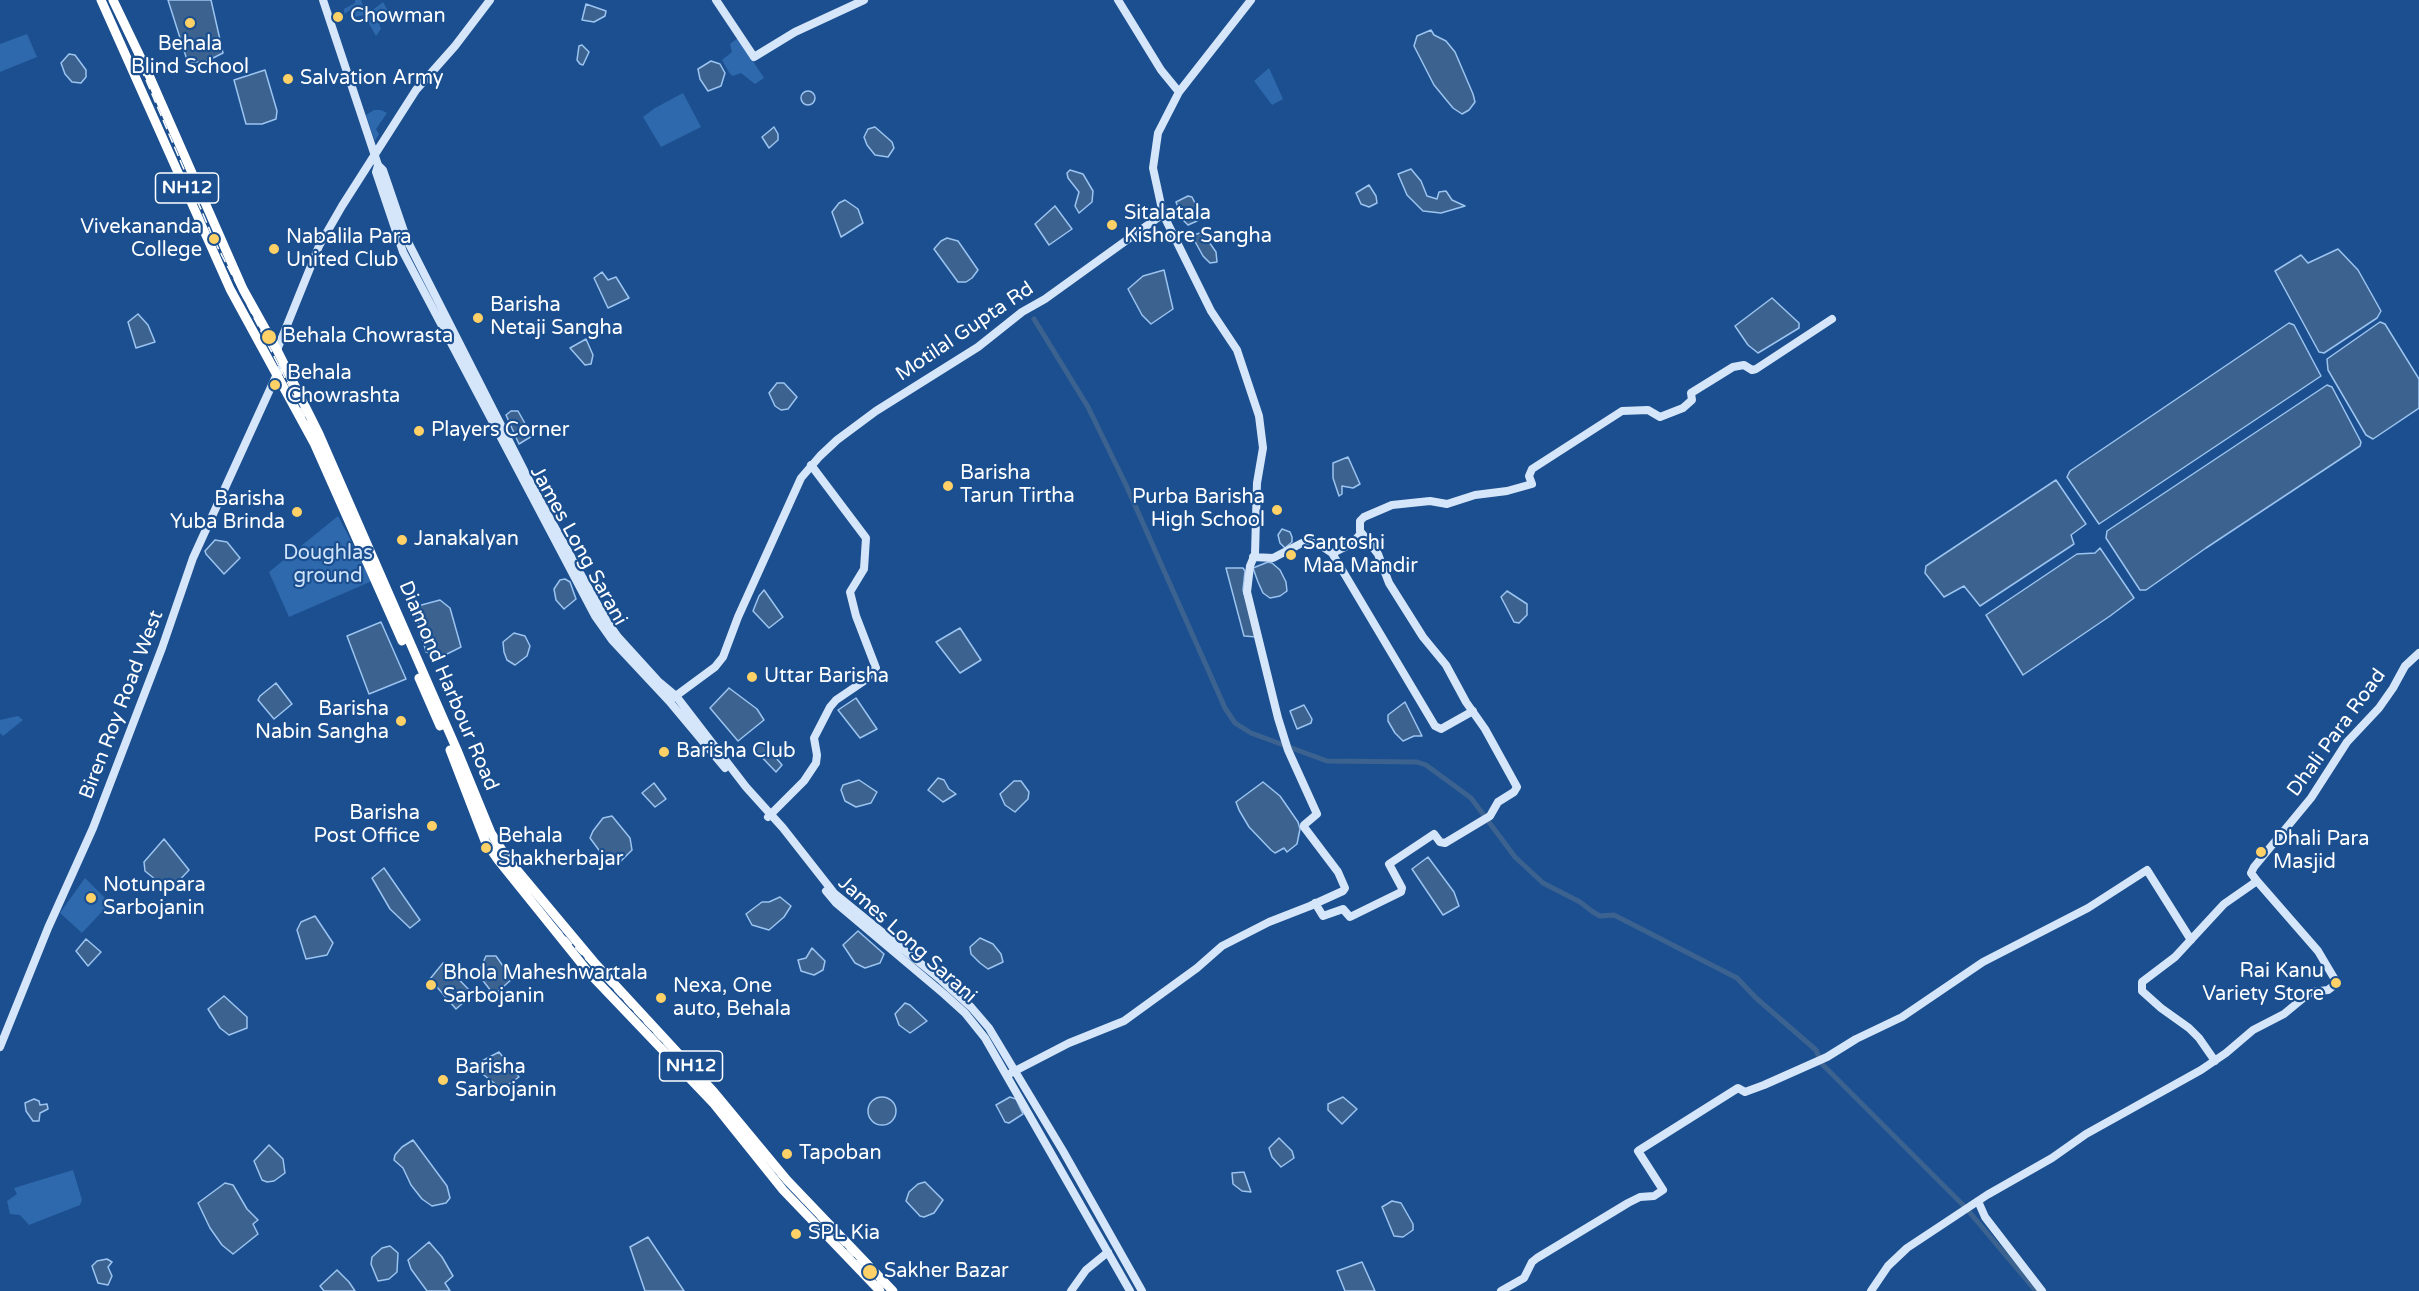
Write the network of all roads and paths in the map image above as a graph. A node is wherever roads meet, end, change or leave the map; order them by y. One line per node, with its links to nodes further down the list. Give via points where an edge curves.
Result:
1 (101, 0): 12 (highway, Diamond Harbour Road / NH12)
2 (114, 0): 11 (highway, Diamond Harbour Road / NH12)
3 (323, 0): 10 (street)
4 (490, 0): 10 (street, via 416,90)
5 (716, 0): 6 (street, via 754,57 795,32)
6 (864, 0)
7 (1118, 0): 9 (street)
8 (1251, 0): 9 (street)
9 (1179, 92): 13 (street, via 1158,133 1155,150 1153,168)
10 (375, 154): 15 (street, via 319,246); 24 (street, James Long Sarani, via 376,172 403,252 595,616 632,664)
11 (207, 206): 12 (highway); 15 (highway, Diamond Harbour Road / NH12, via 243,289)
12 (196, 210): 17 (highway, Diamond Harbour Road / NH12, via 230,290)
13 (1163, 214): 19 (street, Motilal Gupta Rd, via 978,347 837,440); 22 (street, via 1211,310 1238,350 1259,416 1263,448)
14 (1833, 319): 20 (street, via 1756,369 1733,367 1691,393 1692,400 1683,408 1660,417 1648,410 1622,411 1532,469 1532,484 1448,504 1430,501 1392,505 1364,517 1359,526)
15 (277, 350): 16 (highway, Diamond Harbour Road / NH12)
16 (284, 364): 17 (street, Biren Roy Road West); 18 (highway, Diamond Harbour Road / NH12)
17 (277, 374): 18 (highway, Diamond Harbour Road / NH12); 30 (street, Biren Roy Road West, via 193,558 93,828)
18 (312, 431): 37 (highway, Diamond Harbour Road / NH12, via 452,754 507,858)
19 (811, 465): 24 (street, Motilal Gupta Rd, via 801,478 723,657); 26 (street, via 866,538 865,564 850,592 876,668 830,706 814,738 816,763)
20 (1361, 533): 21 (street, via 1353,543); 25 (street, via 1373,545 1393,589)
21 (1332, 553): 22 (street, via 1310,542 1273,558); 25 (street, via 1435,726 1441,729)
22 (1253, 557): 28 (street, via 1247,592 1268,682 1287,746 1317,814 1304,827 1338,872 1345,888)
23 (2419, 653): 27 (street, Dhali Para Road, via 2405,666 2379,708 2347,742 2311,798 2254,867 2251,873)
24 (672, 698): 26 (street, James Long Sarani)
25 (1473, 711): 28 (street, via 1517,787 1514,792 1497,802 1487,818 1445,843 1434,834 1389,864 1402,890 1351,917 1343,909 1323,916)
26 (769, 816): 32 (street, James Long Sarani, via 836,903 965,1013)
27 (2256, 881): 29 (street, via 2224,904); 31 (street, via 2318,951 2337,983 2328,990 2307,995)
28 (1315, 903): 32 (street, via 1222,946 1124,1021)
29 (2191, 940): 31 (street, via 2141,987 2189,1028); 42 (street, via 2147,870 2088,908 1983,962 1902,1017 1752,1090 1743,1092 1738,1088 1638,1151 1663,1190 1628,1203 1537,1258 1524,1278)
30 (0, 1047)
31 (2215, 1060): 35 (street)
32 (1010, 1073): 33 (street); 34 (street, James Long Sarani)
33 (1072, 1169): 34 (street); 41 (street)
34 (1063, 1173): 36 (street, James Long Sarani)
35 (1978, 1201): 43 (street, via 1917,1240 1881,1274); 44 (street, via 1984,1217)
36 (1108, 1252): 39 (street, via 1086,1270); 40 (street, James Long Sarani)
37 (881, 1287): 38 (highway, Diamond Harbour Road / NH12)
38 (893, 1291)
39 (1071, 1291)
40 (1130, 1291)
41 (1142, 1291)
42 (1501, 1291)
43 (1871, 1291)
44 (2042, 1291)

